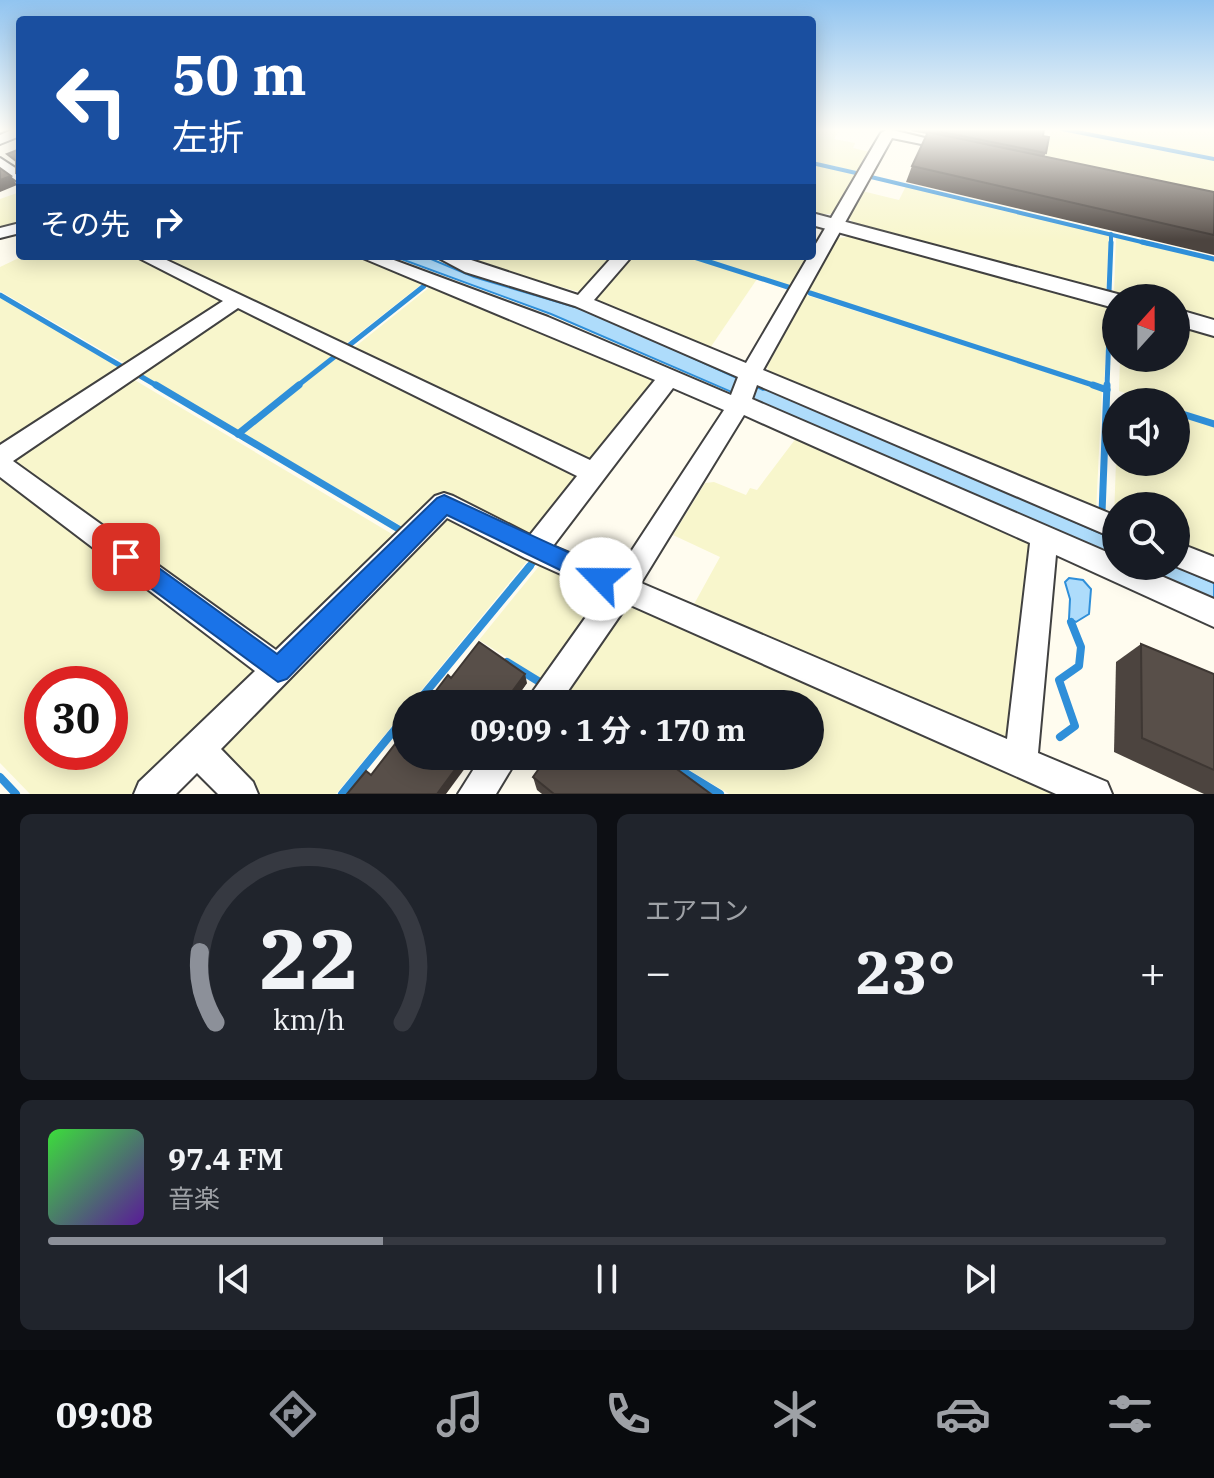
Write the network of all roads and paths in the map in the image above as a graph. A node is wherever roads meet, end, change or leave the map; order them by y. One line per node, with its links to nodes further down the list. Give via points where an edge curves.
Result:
1 (869, 166): 3 (street)
2 (816, 220): 3 (street)
3 (835, 226): 8 (street); 14 (street)
4 (152, 260): 9 (street)
5 (377, 260): 13 (street)
6 (453, 260): 10 (street)
7 (619, 260): 10 (street)
8 (1102, 297)
9 (237, 300): 15 (street); 17 (street)
10 (582, 302): 14 (street)
11 (1190, 321): 12 (street)
12 (1214, 328)
13 (669, 377): 14 (street); 17 (street)
14 (746, 389): 18 (street); 19 (street, via 752,407); 23 (street)
15 (0, 457)
16 (0, 464): 25 (street)
17 (594, 473): 20 (street)
18 (1102, 523)
19 (1044, 537): 24 (street); 28 (street)
20 (534, 550): 23 (street); 25 (street, via 444,504)
21 (1190, 560): 22 (street)
22 (1214, 570)
23 (623, 588): 26 (street); 28 (street)
24 (1214, 613)
25 (278, 670): 27 (street)
26 (550, 690)
27 (198, 749): 30 (street); 31 (street)
28 (1021, 762): 33 (street)
29 (492, 770): 32 (street)
30 (151, 794)
31 (241, 794)
32 (475, 794)
33 (1095, 794)

